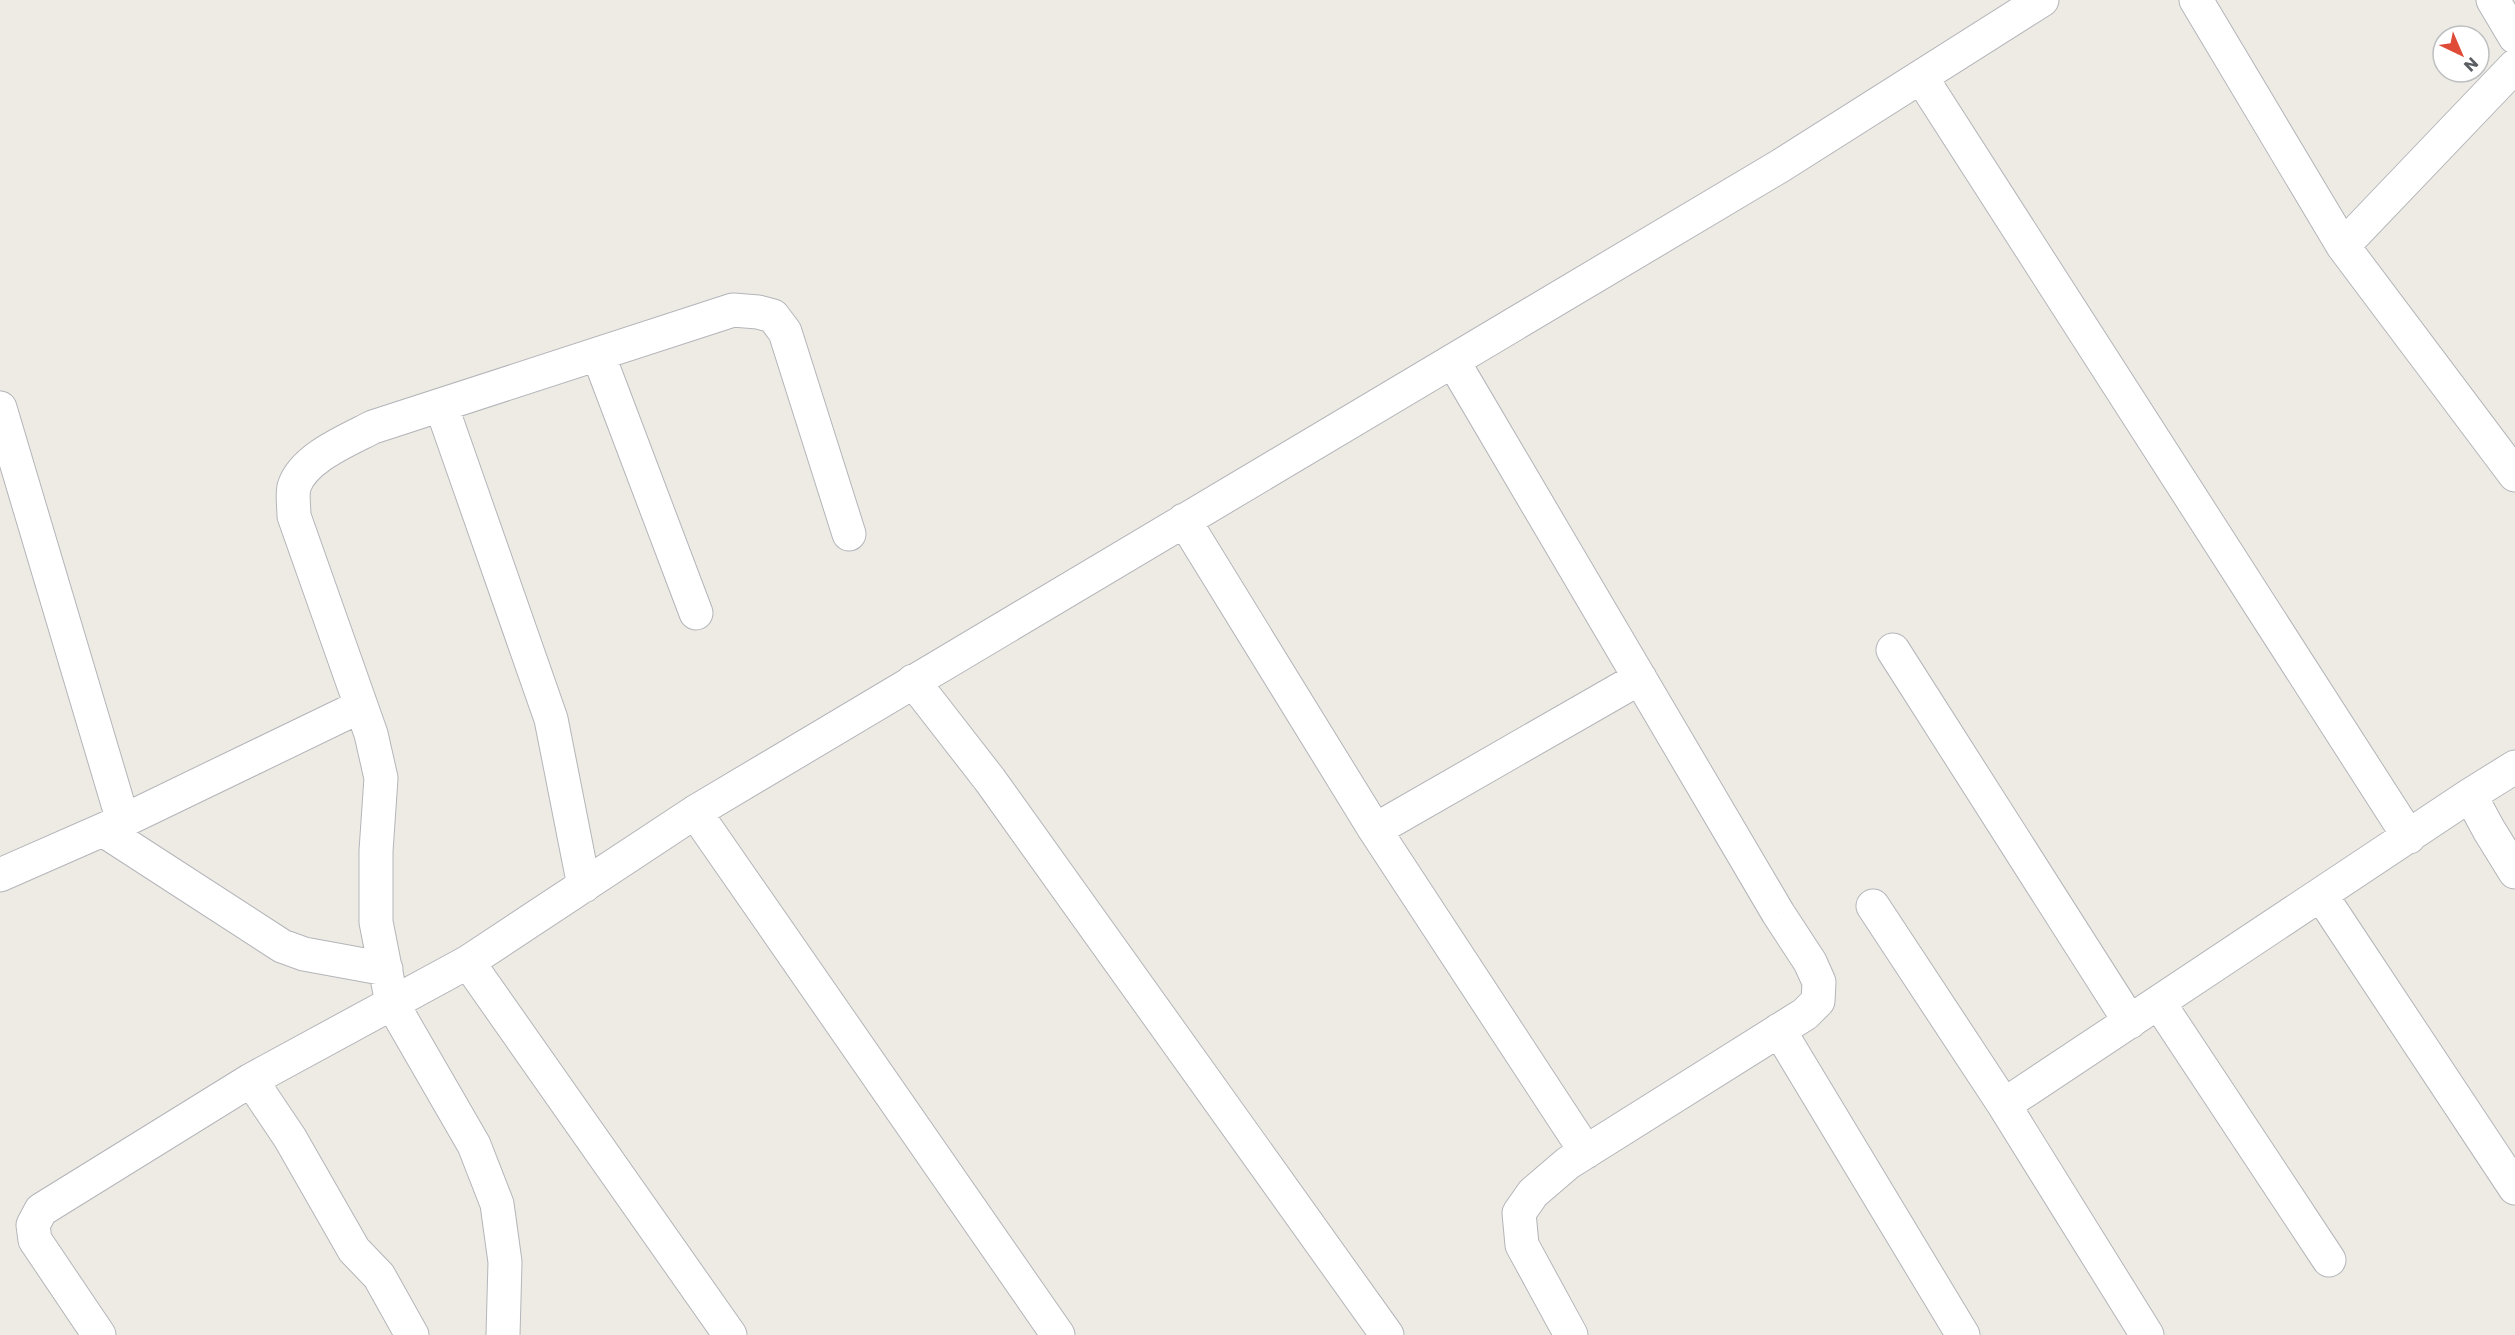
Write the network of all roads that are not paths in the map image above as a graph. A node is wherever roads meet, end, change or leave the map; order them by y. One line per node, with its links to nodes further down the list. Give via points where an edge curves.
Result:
1 (2042, 0): 6 (street)
2 (2196, 0): 7 (street)
3 (2493, 0): 4 (street)
4 (2515, 37)
5 (2515, 66): 7 (street)
6 (1921, 77): 9 (street); 25 (street)
7 (2343, 246): 12 (street)
8 (598, 354): 10 (street); 14 (street, via 733,310 773,316 785,332); 15 (street)
9 (1453, 361): 13 (street); 17 (street)
10 (441, 405): 19 (street, via 372,427 325,452 306,468 294,487 294,516); 28 (street, via 551,719)
11 (0, 408): 23 (street)
12 (2515, 475)
13 (1184, 520): 18 (street); 24 (street)
14 (849, 534)
15 (696, 613)
16 (1893, 650): 35 (street)
17 (1640, 678): 24 (street); 36 (street, via 1819,982 1818,1001)
18 (913, 681): 22 (street); 47 (street, via 990,780)
19 (361, 706): 23 (street); 32 (street, via 381,778 375,893 376,922)
20 (2515, 767): 21 (street)
21 (2470, 795): 25 (street); 26 (street)
22 (695, 812): 28 (street); 46 (street)
23 (113, 826): 27 (street); 32 (street, via 282,946 304,954)
24 (1375, 830): 39 (street)
25 (2409, 837): 29 (street)
26 (2515, 872)
27 (0, 875)
28 (584, 886): 31 (street)
29 (2321, 895): 34 (street); 40 (street)
30 (1873, 906): 38 (street)
31 (468, 962): 33 (street); 45 (street)
32 (386, 969): 33 (street)
33 (392, 1003): 37 (street); 44 (street, via 474,1145 497,1204 505,1262)
34 (2159, 1003): 35 (street); 41 (street)
35 (2130, 1022): 38 (street)
36 (1779, 1030): 39 (street); 49 (street)
37 (251, 1080): 42 (street, via 41,1210 33,1225 35,1240); 43 (street, via 291,1138 354,1250 380,1276)
38 (2004, 1105): 50 (street)
39 (1586, 1152): 48 (street, via 1533,1193 1519,1212 1522,1245)
40 (2515, 1188)
41 (2329, 1260)
42 (99, 1335)
43 (412, 1335)
44 (503, 1335)
45 (730, 1335)
46 (1058, 1335)
47 (1387, 1335)
48 (1571, 1335)
49 (1963, 1335)
50 (2147, 1335)

